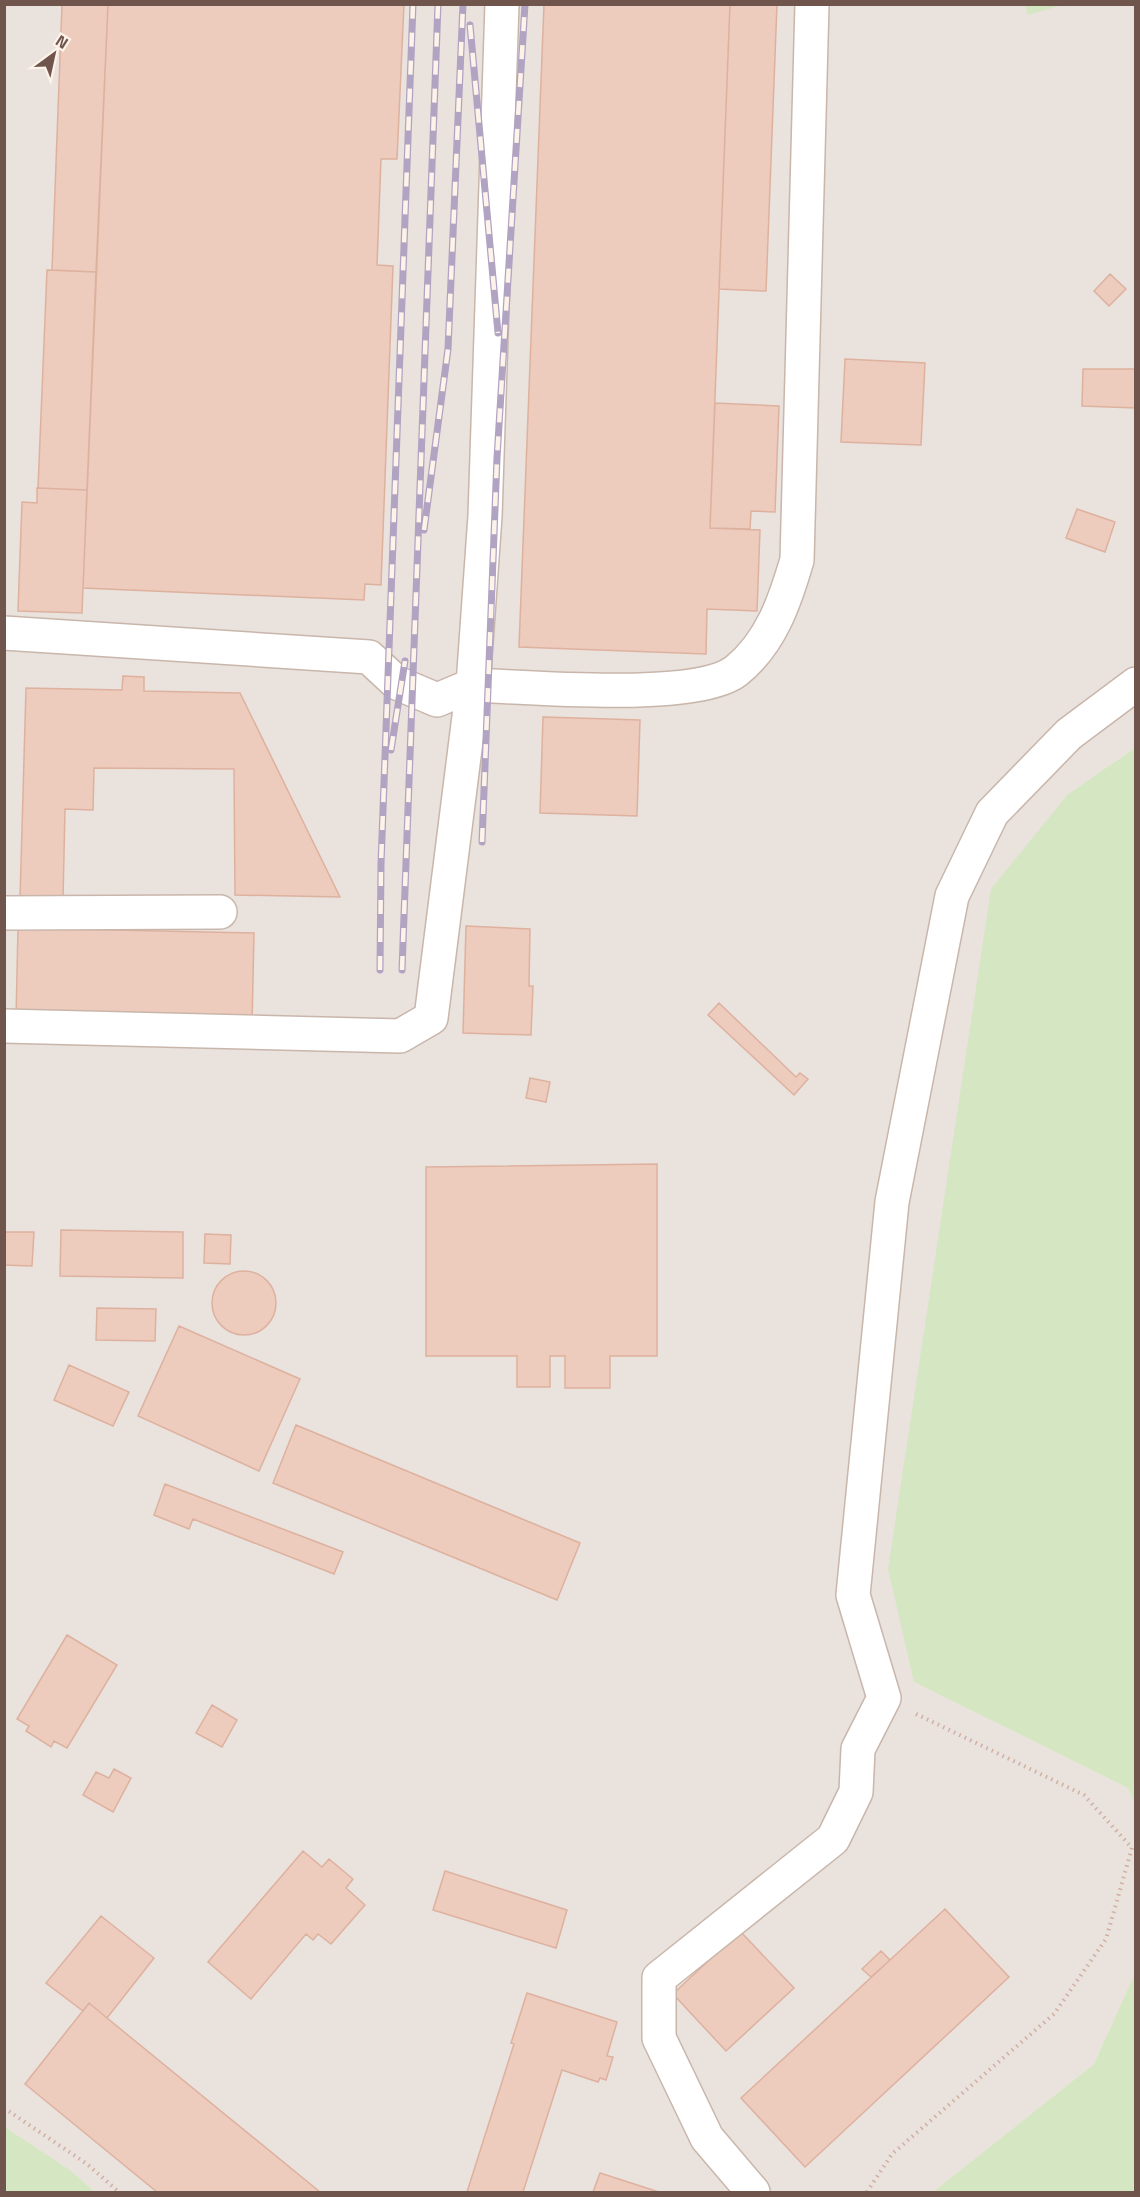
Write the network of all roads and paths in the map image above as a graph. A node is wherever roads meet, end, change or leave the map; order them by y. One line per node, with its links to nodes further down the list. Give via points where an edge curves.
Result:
1 (502, 4): 5 (lane, via 485,516)
2 (812, 4): 5 (lane, via 797,560 783,607 766,637 735,672 694,686 609,690)
3 (4, 633): 5 (lane, via 369,657 397,683 437,700)
4 (1136, 684): 9 (lane, via 1069,734 992,813 952,896 892,1202 853,1595)
5 (473, 685): 8 (lane, via 431,1017 400,1036)
6 (220, 912): 7 (lane)
7 (4, 914)
8 (4, 1026)
9 (884, 1698): 12 (lane, via 858,1749 856,1792 833,1839 658,1978 659,2038 707,2138); 13 (path, via 1084,1795 1132,1848 1106,1939 1054,2014 892,2154)
10 (4, 2108): 11 (path, via 87,2164)
11 (119, 2193)
12 (753, 2193)
13 (867, 2193)

